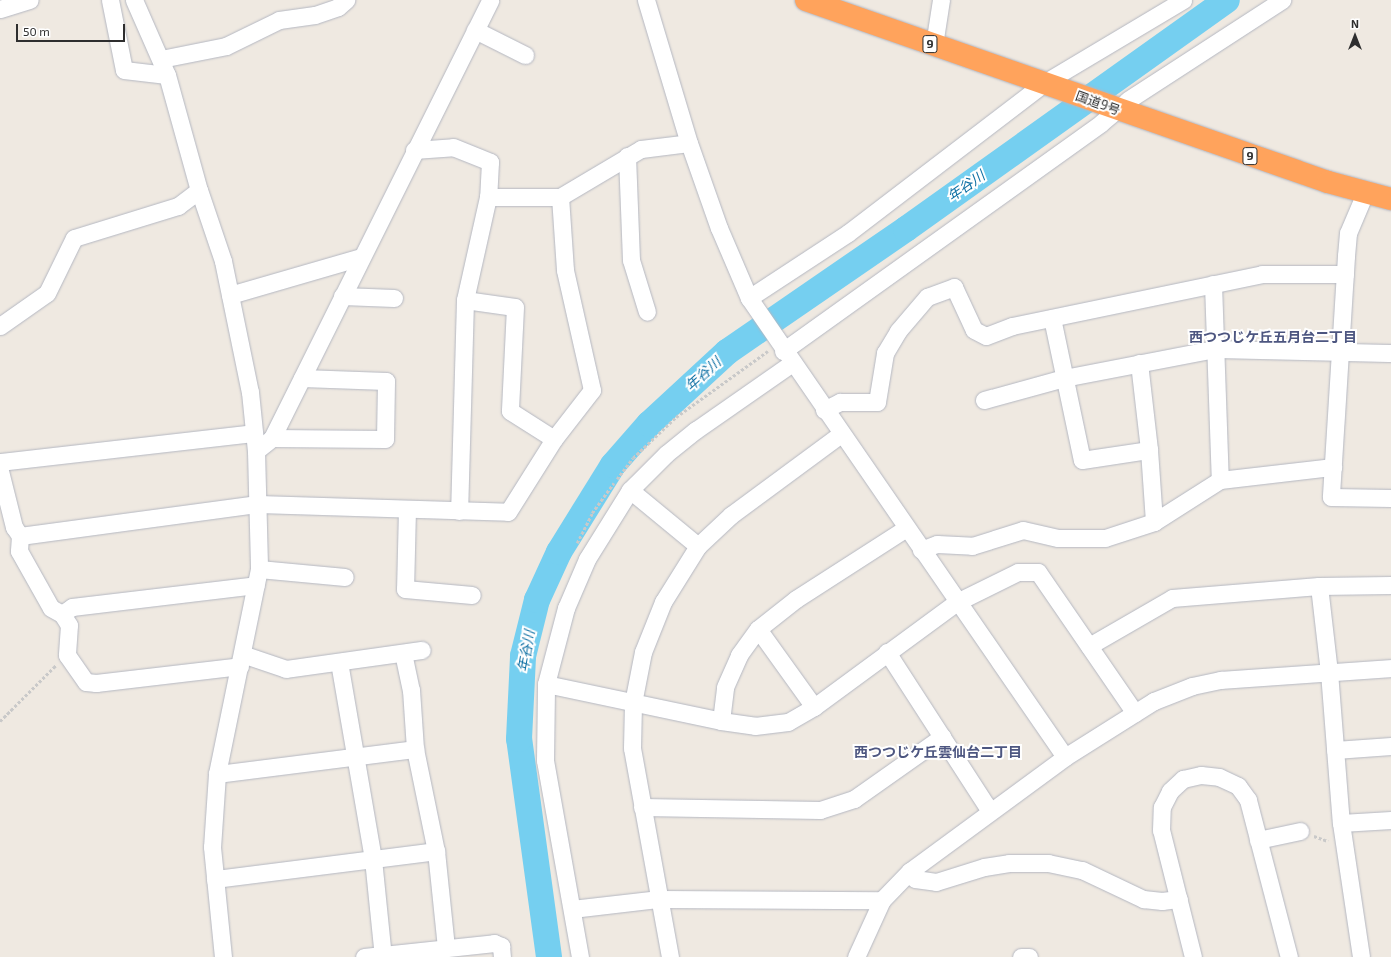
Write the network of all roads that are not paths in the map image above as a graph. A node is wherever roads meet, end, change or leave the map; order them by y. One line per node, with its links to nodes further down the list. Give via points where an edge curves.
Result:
1 (30, 0): 11 (street)
2 (110, 0): 15 (street, via 124,70)
3 (134, 0): 15 (street)
4 (346, 0): 15 (street, via 338,7 315,15 279,20 226,46)
5 (490, 0): 12 (street)
6 (646, 0): 18 (street)
7 (806, 0): 13 (highway, 国道9号 / 9)
8 (941, 0): 13 (street)
9 (1282, 0): 17 (street)
10 (1178, 2): 16 (street)
11 (0, 9)
12 (475, 30): 14 (street); 19 (street)
13 (934, 45): 16 (highway, 国道9号 / 9)
14 (525, 55)
15 (164, 67): 21 (street)
16 (1049, 85): 17 (highway, 国道9号 / 9); 33 (street)
17 (1113, 109): 22 (highway, 国道9号 / 9); 38 (street, via 1101,124)
18 (689, 143): 20 (street, via 641,149); 33 (street, via 720,228)
19 (414, 150): 24 (street, via 453,147 490,162); 26 (street)
20 (627, 156): 23 (street); 34 (street, via 631,260)
21 (199, 190): 29 (street, via 223,261); 36 (street, via 178,206 74,238 47,293)
22 (1365, 193): 25 (highway, 国道9号 / 9); 27 (street, via 1348,233)
23 (560, 196): 24 (street); 49 (street, via 565,270 592,390)
24 (488, 197): 32 (street)
25 (1391, 199)
26 (361, 257): 29 (street); 30 (street)
27 (1345, 274): 28 (street, via 1262,274); 39 (street)
28 (1213, 284): 35 (street); 37 (street)
29 (230, 295): 46 (street, via 250,392)
30 (342, 296): 31 (street); 42 (street)
31 (394, 298)
32 (465, 300): 49 (street, via 515,307 510,411); 60 (street)
33 (752, 302): 38 (street)
34 (647, 312)
35 (1052, 318): 43 (street); 45 (street, via 1012,326 986,336 974,330 954,287 927,296 898,331 885,353 877,402 840,402)
36 (0, 326)
37 (1215, 349): 39 (street); 41 (street); 55 (street)
38 (782, 350): 45 (street); 56 (street, via 696,430 666,454)
39 (1340, 352): 40 (street); 53 (street)
40 (1391, 353)
41 (1139, 364): 43 (street); 50 (street)
42 (302, 378): 48 (street); 48 (street, via 386,381 385,439)
43 (1064, 378): 44 (street); 50 (street, via 1082,460)
44 (984, 400)
45 (824, 410): 47 (street)
46 (253, 433): 51 (street); 52 (street)
47 (841, 434): 62 (street); 64 (street, via 731,515)
48 (272, 438): 51 (street)
49 (554, 439): 60 (street, via 508,512)
50 (1149, 450): 61 (street)
51 (256, 451): 58 (street)
52 (0, 462)
53 (1333, 467): 55 (street); 57 (street, via 1331,497)
54 (0, 471): 63 (street, via 14,527)
55 (1220, 480): 61 (street)
56 (630, 490): 64 (street); 82 (street, via 587,559 566,608)
57 (1391, 498)
58 (258, 504): 59 (street); 63 (street); 66 (street)
59 (407, 509): 60 (street); 70 (street, via 405,590)
60 (459, 511)
61 (1154, 522): 65 (street, via 1105,538 1058,538 1023,530 972,546 937,544)
62 (906, 528): 65 (street); 73 (street, via 796,599)
63 (20, 536): 72 (street, via 19,551 35,582 51,608)
64 (698, 546): 83 (street, via 663,602 643,652)
65 (921, 550): 71 (street)
66 (257, 577): 67 (street); 72 (street, via 72,607); 78 (street)
67 (345, 577)
68 (1391, 585): 69 (street)
69 (1319, 586): 74 (street, via 1172,598); 81 (street)
70 (472, 595)
71 (957, 602): 74 (street, via 1018,572 1038,572); 76 (street); 92 (street)
72 (62, 614): 78 (street, via 69,625 67,655 86,682 96,683)
73 (758, 629): 84 (street); 86 (street, via 740,655 726,687)
74 (1089, 646): 85 (street)
75 (422, 650): 77 (street)
76 (887, 652): 84 (street); 87 (street)
77 (403, 653): 79 (street); 89 (street, via 411,690)
78 (241, 660): 79 (street, via 286,669); 93 (street)
79 (339, 662): 91 (street)
80 (1391, 668): 81 (street)
81 (1329, 672): 85 (street, via 1207,682 1173,693); 90 (street)
82 (546, 684): 83 (street); 107 (street, via 545,760)
83 (633, 703): 86 (street); 94 (street, via 632,748)
84 (814, 707): 86 (street, via 788,722 755,726)
85 (1135, 712): 92 (street)
86 (722, 721)
87 (942, 737): 94 (street, via 854,799 820,810); 95 (street)
88 (1391, 746): 90 (street)
89 (415, 749): 91 (street); 100 (street)
90 (1335, 750): 97 (street)
91 (355, 756): 93 (street); 101 (street)
92 (1065, 757): 95 (street)
93 (217, 774): 103 (street, via 212,847)
94 (642, 807): 104 (street)
95 (990, 811): 102 (street)
96 (1391, 820): 97 (street)
97 (1341, 823): 120 (street)
98 (1300, 831): 99 (street)
99 (1258, 840): 105 (street, via 1248,800 1238,786 1219,777 1201,775 1183,780 1170,791 1162,807 1161,830); 119 (street)
100 (436, 851): 101 (street); 108 (street)
101 (373, 859): 103 (street); 109 (street)
102 (910, 870): 105 (street, via 915,879 936,882 990,866 1048,863 1089,873 1144,899); 106 (street)
103 (215, 879): 110 (street)
104 (659, 899): 106 (street); 107 (street); 114 (street)
105 (1179, 899): 118 (street)
106 (882, 900): 115 (street)
107 (572, 909): 113 (street)
108 (446, 947): 109 (street); 112 (street, via 494,943 501,946)
109 (383, 956): 111 (street)
110 (223, 957)
111 (364, 957)
112 (502, 957)
113 (580, 957)
114 (670, 957)
115 (856, 957)
116 (1021, 957): 117 (street)
117 (1029, 957)
118 (1193, 957)
119 (1289, 957)
120 (1361, 957)

